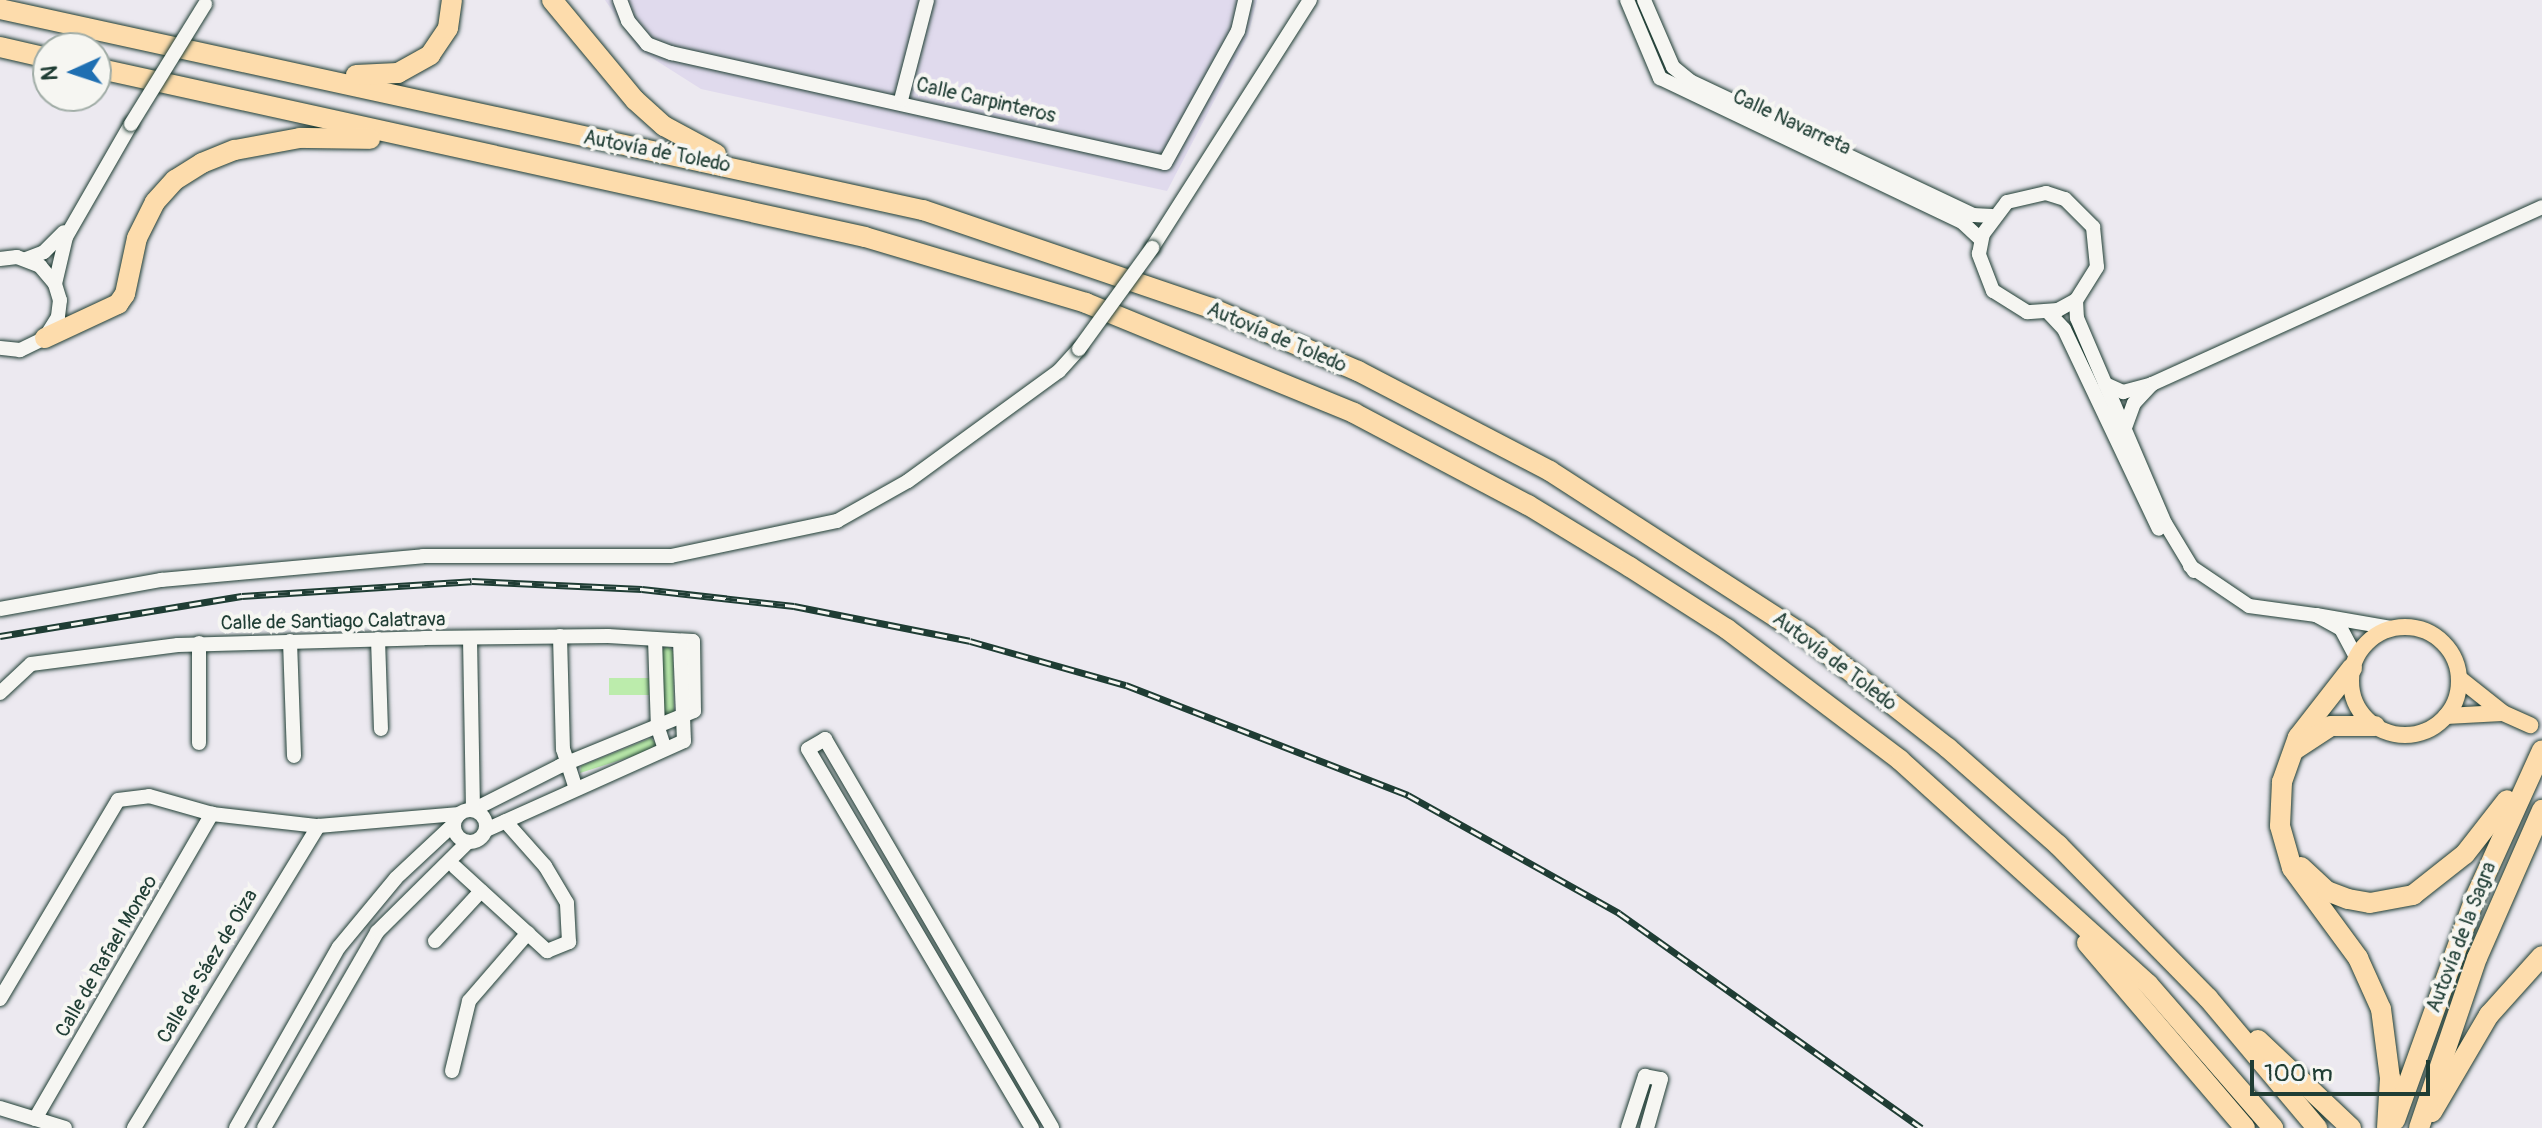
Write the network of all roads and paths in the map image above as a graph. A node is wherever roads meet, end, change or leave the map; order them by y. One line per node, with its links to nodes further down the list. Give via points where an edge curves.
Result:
1 (452, 0): 14 (highway, via 441,40 416,66 398,73)
2 (552, 0): 17 (highway, via 635,100 664,126)
3 (620, 0): 15 (street, Calle Carpinteros, via 628,21 647,44 671,53)
4 (927, 0): 15 (street)
5 (1245, 0): 15 (street, Calle Carpinteros, via 1238,31 1165,163)
6 (1310, 0): 33 (street, bridge, via 1152,248 1079,349 1059,371 908,481 837,521 671,556 423,556 161,580)
7 (1627, 0): 21 (street, Calle Navarreta, via 1660,78 1962,222)
8 (1644, 0): 19 (street, Calle Navarreta, via 1673,67 1690,81 1973,215)
9 (207, 2): 20 (street, bridge)
10 (0, 9): 14 (highway, Autovía de Toledo)
11 (0, 47): 12 (highway)
12 (32, 54)
13 (112, 71): 16 (highway, Autovía de Toledo)
14 (325, 76): 17 (highway, Autovía de Toledo)
15 (901, 100)
16 (425, 139): 27 (highway, via 411,144 340,136 300,138 235,150 202,163 175,180 155,202 137,238 118,304); 69 (highway, Autovía de Toledo, via 865,237 981,270 1221,355 1354,413 1528,505 1727,629 1900,760)
17 (728, 164): 74 (highway, Autovía de Toledo, via 923,210 1211,308 1358,371 1550,471 1808,638 1937,739 2058,845)
18 (2542, 207): 30 (street)
19 (1992, 216): 21 (street); 25 (street, via 2026,194 2046,193 2082,211 2099,247 2097,267)
20 (75, 220): 23 (street, via 44,252); 24 (street, via 60,251)
21 (1981, 240): 26 (street, via 1983,274 1993,291 2009,304)
22 (0, 259): 23 (street)
23 (26, 259): 24 (street)
24 (55, 284): 27 (street, via 58,317)
25 (2076, 300): 26 (street); 29 (street, via 2081,331)
26 (2048, 312): 32 (street, via 2064,329 2159,530)
27 (45, 338): 28 (street)
28 (4, 352)
29 (2105, 384): 30 (street, via 2123,392); 31 (street)
30 (2152, 384): 31 (street, via 2134,403)
31 (2125, 428): 32 (street, via 2165,523)
32 (2194, 571): 34 (street, via 2249,606)
33 (0, 609)
34 (2316, 615): 35 (street); 42 (street, via 2341,629)
35 (2391, 628): 42 (main road, via 2365,644); 43 (main road, via 2407,626 2437,637 2456,662)
36 (560, 636): 37 (street, Calle de Santiago Calatrava); 39 (street, Calle de Santiago Calatrava); 57 (street)
37 (470, 638): 38 (street, Calle de Santiago Calatrava); 62 (street)
38 (378, 639): 40 (street, Calle de Santiago Calatrava); 51 (street)
39 (655, 639): 46 (street, Calle de Santiago Calatrava, via 680,641); 50 (street)
40 (290, 641): 41 (street, Calle de Santiago Calatrava); 56 (street)
41 (199, 643): 44 (street, Calle de Santiago Calatrava, via 31,664); 52 (street)
42 (2354, 662): 49 (main road, via 2354,701); 55 (highway, via 2330,701 2307,722)
43 (2459, 678): 45 (main road); 47 (main road)
44 (0, 693)
45 (2503, 713): 47 (main road); 48 (main road)
46 (688, 715): 50 (street); 53 (street, via 684,741)
47 (2446, 716): 49 (main road, via 2420,733 2404,735)
48 (2530, 725)
49 (2375, 726): 55 (highway, via 2331,726)
50 (658, 728): 53 (street); 57 (street)
51 (381, 729)
52 (199, 743)
53 (665, 749): 59 (street)
54 (2542, 750): 58 (highway, Autovía de la Sagra)
55 (2290, 754): 67 (highway, via 2279,806)
56 (294, 756)
57 (566, 764): 59 (street); 62 (street)
58 (2529, 777): 67 (highway, via 2434,883 2393,901 2370,903 2327,891); 79 (highway, Autovía de la Sagra, via 2475,898)
59 (575, 786): 63 (street)
60 (2542, 810): 92 (highway, Autovía de la Sagra, via 2477,958)
61 (212, 814): 64 (street); 75 (street, via 149,796 118,800); 78 (street, Calle de Rafael Moneo)
62 (462, 816): 64 (street); 65 (street, via 484,819); 66 (street, via 459,837); 82 (street, via 396,878 339,947)
63 (505, 821): 65 (street); 71 (street, via 545,866 567,903 569,942 547,951)
64 (318, 826): 81 (street, Calle de Sáez de Oiza)
65 (486, 830): 66 (street)
66 (468, 842): 83 (street, via 377,932)
67 (2284, 844): 79 (highway, via 2303,886 2370,981 2387,1044)
68 (455, 867): 70 (street)
69 (2044, 885): 88 (highway, via 2060,912); 89 (highway, Autovía de Toledo, via 2148,984)
70 (481, 891): 71 (street); 72 (street)
71 (528, 933): 76 (street, via 469,1001)
72 (435, 941)
73 (2542, 956): 92 (highway, via 2489,1015)
74 (2208, 998): 90 (highway, Autovía de Toledo); 91 (highway, via 2225,1008)
75 (0, 999)
76 (452, 1071)
77 (0, 1108): 78 (street)
78 (35, 1119): 80 (street)
79 (2391, 1120)
80 (65, 1128)
81 (134, 1128)
82 (236, 1128)
83 (264, 1128)
84 (1032, 1128): 85 (street, via 808,749 825,739)
85 (1052, 1128)
86 (1628, 1128): 87 (street, via 1645,1076 1661,1079)
87 (1647, 1128)
88 (2245, 1128)
89 (2273, 1128)
90 (2317, 1128)
91 (2351, 1128)
92 (2420, 1128)

